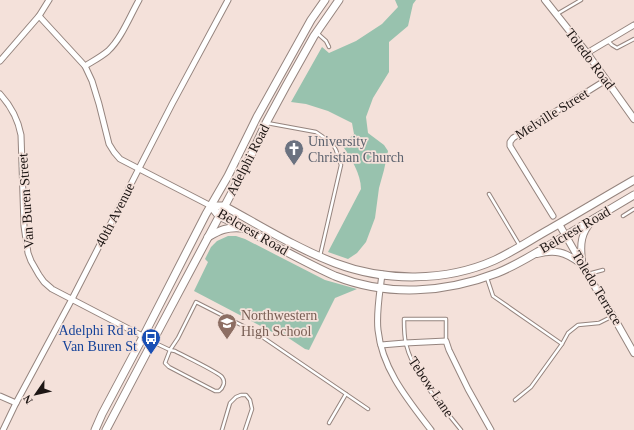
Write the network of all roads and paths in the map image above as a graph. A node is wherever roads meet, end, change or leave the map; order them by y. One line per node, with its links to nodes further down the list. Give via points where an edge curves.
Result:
1 (48, 0): 9 (street)
2 (139, 0): 17 (street, via 117,40 102,56)
3 (228, 0): 22 (street, 40th Avenue)
4 (325, 0): 26 (main road, Adelphi Road, via 311,20)
5 (339, 0): 11 (main road, Adelphi Road)
6 (545, 0): 8 (street, Toledo Road)
7 (581, 0): 8 (lane)
8 (557, 15): 15 (street, Toledo Road)
9 (39, 16): 16 (street); 17 (street)
10 (634, 25): 13 (street)
11 (316, 32): 14 (lane); 21 (main road, Adelphi Road)
12 (634, 39): 13 (lane, via 617,48)
13 (607, 41): 15 (street)
14 (329, 46)
15 (587, 53): 18 (street, Toledo Road)
16 (0, 61)
17 (85, 66): 22 (street, via 97,97 111,148 120,159)
18 (606, 80): 20 (street, Toledo Road); 30 (street, Melville Street, via 510,142 510,146)
19 (0, 94): 46 (street, Van Buren Street, via 16,117 21,135 24,226 28,253 44,282)
20 (634, 119)
21 (266, 123): 27 (main road, Adelphi Road); 39 (lane, via 316,132 332,142 336,150 341,165)
22 (139, 168): 26 (street); 46 (street, 40th Avenue)
23 (634, 180): 33 (main road, Belcrest Road)
24 (489, 194): 37 (lane)
25 (634, 195): 32 (main road, Belcrest Road)
26 (211, 206): 27 (main road, Belcrest Road); 29 (main road, Belcrest Road); 48 (main road, Adelphi Road)
27 (224, 206): 29 (main road, Adelphi Road); 39 (main road, Belcrest Road)
28 (634, 209): 31 (lane)
29 (219, 216): 34 (main road, Belcrest Road); 36 (main road, Adelphi Road)
30 (553, 216): 33 (lane)
31 (623, 216)
32 (594, 219): 35 (main road, Belcrest Road); 40 (street, via 582,239)
33 (559, 224): 35 (street, Toledo Terrace); 37 (main road, Belcrest Road)
34 (244, 229): 36 (main road, via 232,227 219,230); 45 (main road, Belcrest Road, via 334,275)
35 (566, 236): 38 (main road, Belcrest Road); 40 (street, Toledo Terrace)
36 (208, 237): 49 (main road, Adelphi Road)
37 (520, 246): 42 (main road, Belcrest Road, via 493,260 444,275 407,277)
38 (532, 255): 40 (street, via 559,251 572,256); 44 (main road, Belcrest Road)
39 (320, 257): 42 (main road, Belcrest Road, via 352,269)
40 (582, 264): 43 (street, Toledo Terrace)
41 (603, 270): 43 (lane)
42 (382, 274): 45 (street)
43 (588, 274): 47 (street, Toledo Terrace)
44 (486, 277): 45 (main road, Belcrest Road, via 461,285 432,289); 52 (lane, via 493,296)
45 (380, 288): 53 (street, via 378,330)
46 (72, 299): 48 (street, Van Buren Street); 59 (street, 40th Avenue)
47 (613, 316): 52 (lane, via 599,323 578,324 568,333); 55 (street, Toledo Terrace)
48 (143, 337): 49 (street, Van Buren Street); 64 (main road, Adelphi Road)
49 (152, 341): 54 (lane); 65 (main road, Adelphi Road)
50 (446, 341): 51 (street); 51 (lane, Tebow Lane, via 446,318 404,319); 62 (street)
51 (405, 343): 53 (street); 69 (lane, Tebow Lane, via 418,373)
52 (562, 344): 58 (lane, via 531,387)
53 (381, 346): 68 (street, via 389,370)
54 (170, 350): 54 (lane, via 216,372 222,377 223,388 215,391 169,367 165,363); 56 (lane, via 196,302 255,332)
55 (634, 353)
56 (346, 394): 60 (lane); 61 (lane)
57 (0, 396): 59 (street)
58 (515, 400)
59 (16, 403): 63 (street, 40th Avenue)
60 (368, 409)
61 (329, 423)
62 (489, 429)
63 (3, 430)
64 (95, 430)
65 (106, 430)
66 (222, 430): 67 (lane, via 230,403 236,397 246,395 252,409)
67 (245, 430)
68 (431, 430)
69 (461, 430)

